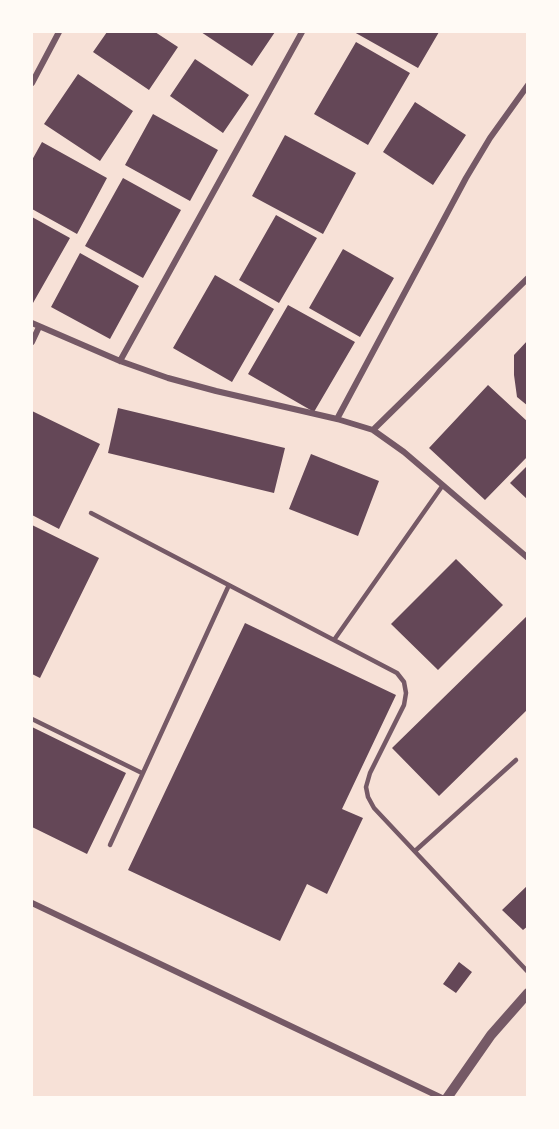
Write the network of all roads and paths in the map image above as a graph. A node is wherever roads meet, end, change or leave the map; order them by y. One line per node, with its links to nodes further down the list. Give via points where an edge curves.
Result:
1 (59, 32): 3 (street)
2 (302, 32): 9 (street)
3 (32, 83)
4 (528, 85): 10 (street, via 489,138)
5 (528, 278): 11 (street)
6 (32, 323): 7 (street)
7 (39, 327): 8 (street); 9 (street)
8 (32, 342)
9 (120, 361): 10 (street, via 216,391)
10 (337, 419): 11 (street)
11 (373, 430): 12 (street)
12 (443, 485): 14 (street); 16 (lane)
13 (91, 513): 15 (lane)
14 (528, 558)
15 (229, 585): 16 (lane); 19 (lane)
16 (334, 640): 21 (lane, via 397,673 404,682 404,705 366,787 374,808)
17 (32, 719): 19 (lane)
18 (516, 760): 21 (lane)
19 (142, 773): 20 (lane)
20 (110, 845)
21 (415, 851): 23 (lane)
22 (32, 903): 25 (street)
23 (528, 972)
24 (528, 993): 25 (street)
25 (444, 1098)

